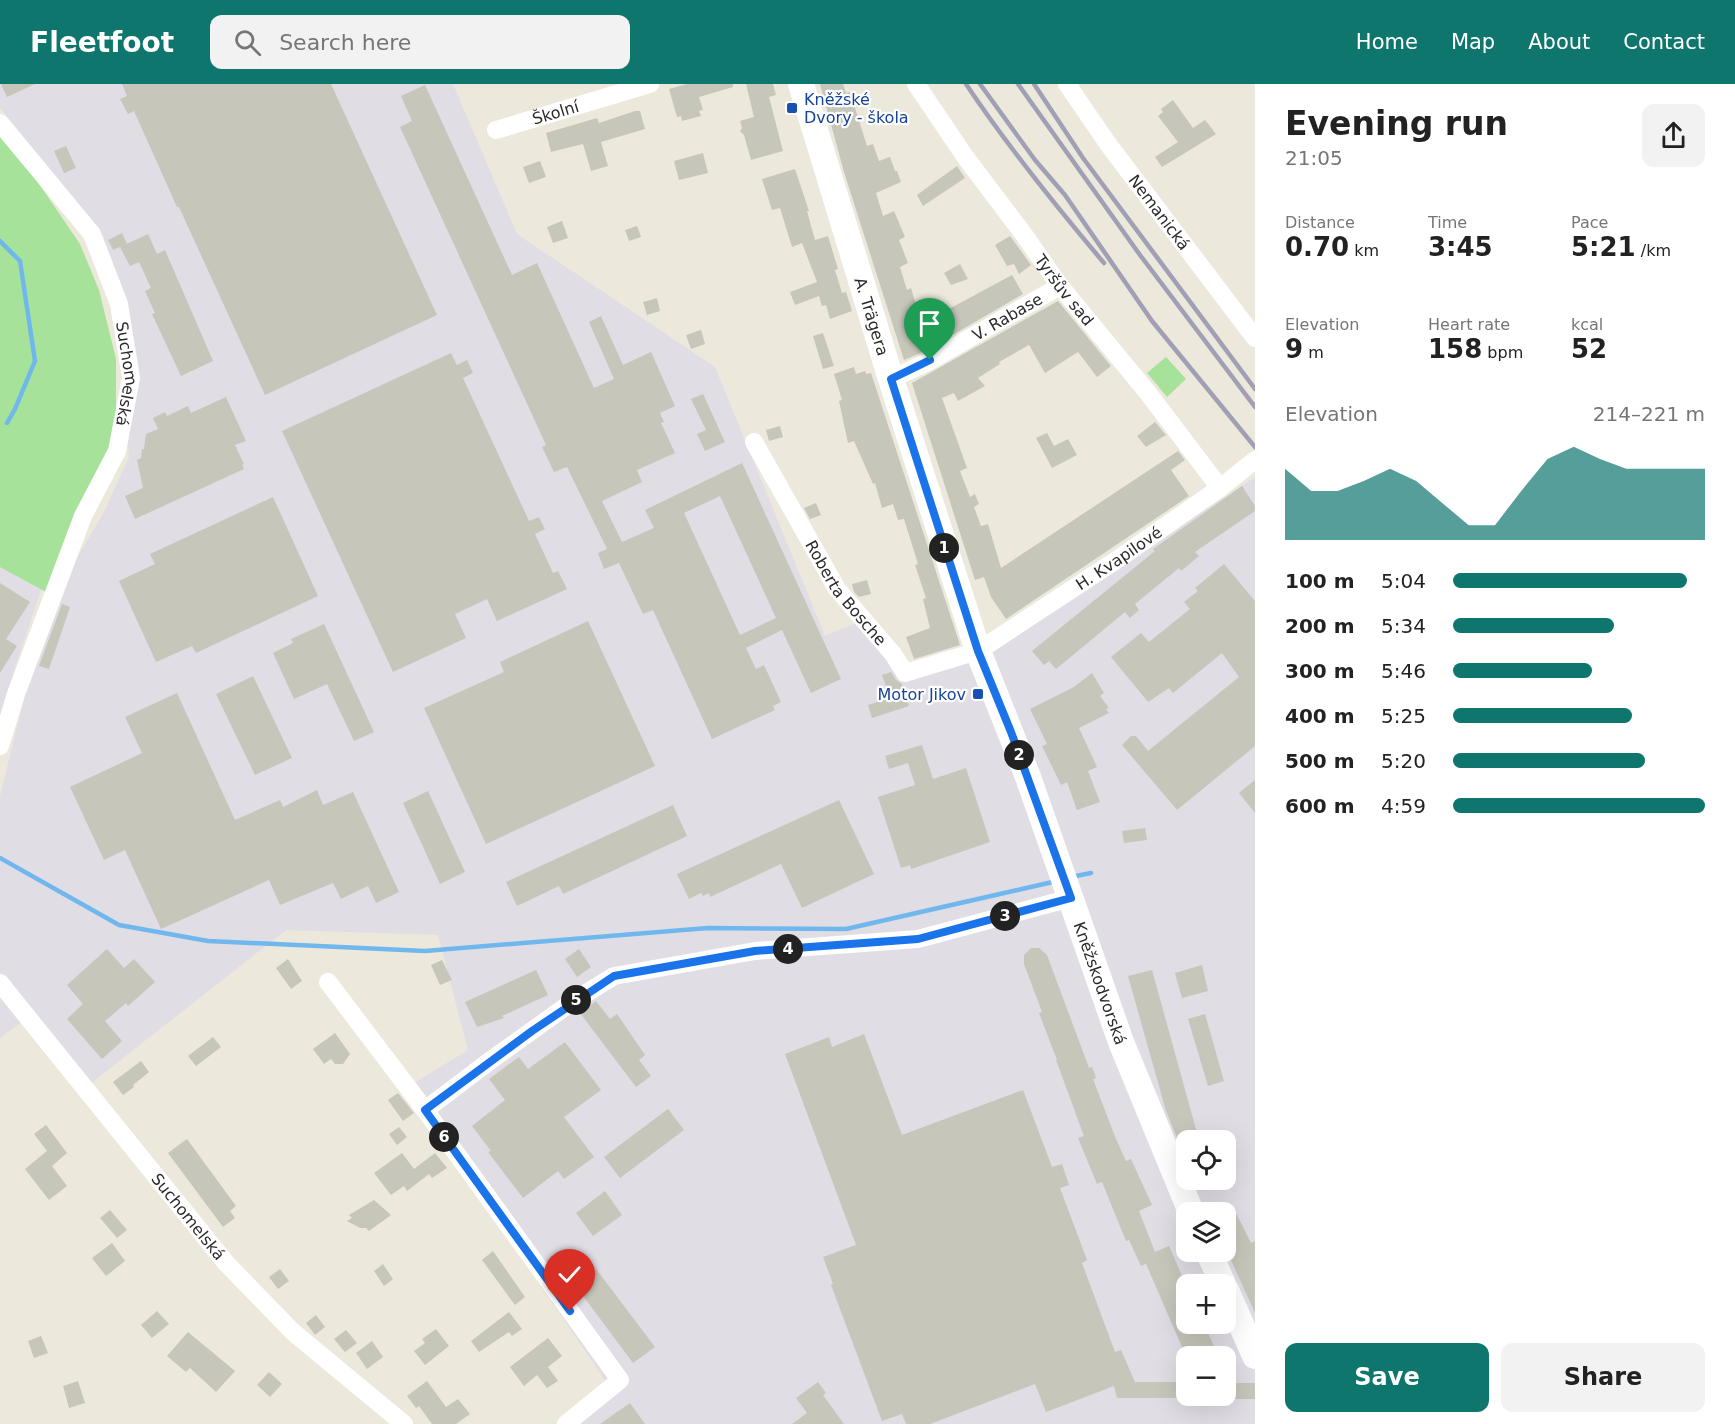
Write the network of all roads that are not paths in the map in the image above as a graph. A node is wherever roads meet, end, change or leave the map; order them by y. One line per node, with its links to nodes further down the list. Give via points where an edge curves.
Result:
1 (650, 84): 6 (street, Školní)
2 (801, 84): 9 (street, A. Trägera)
3 (916, 84): 7 (street, Tyršův sad)
4 (1067, 84): 8 (street, Nemanická)
5 (0, 123): 14 (street, Suchomelská, via 92,234 118,304 131,378 117,451 83,516)
6 (496, 130)
7 (1060, 286): 9 (street, V. Rabase); 12 (street, Tyršův sad)
8 (1255, 338)
9 (891, 379): 13 (street, A. Trägera)
10 (754, 442): 13 (street, Roberta Bosche, via 837,588 905,673)
11 (1255, 460): 12 (street, H. Kvapilové)
12 (1220, 488): 13 (street, H. Kvapilové)
13 (978, 651): 15 (street, Kněžskodvorská)
14 (0, 746)
15 (1066, 883): 18 (street, via 918,939 755,951 614,976 527,1034); 19 (street, Kněžskodvorská, via 1121,1042)
16 (328, 982): 18 (street)
17 (0, 983): 22 (street, Suchomelská, via 226,1263 293,1332)
18 (425, 1110): 23 (street, via 620,1380)
19 (1187, 1202)
20 (1236, 1313): 21 (street)
21 (1255, 1356)
22 (405, 1424)
23 (566, 1424)

